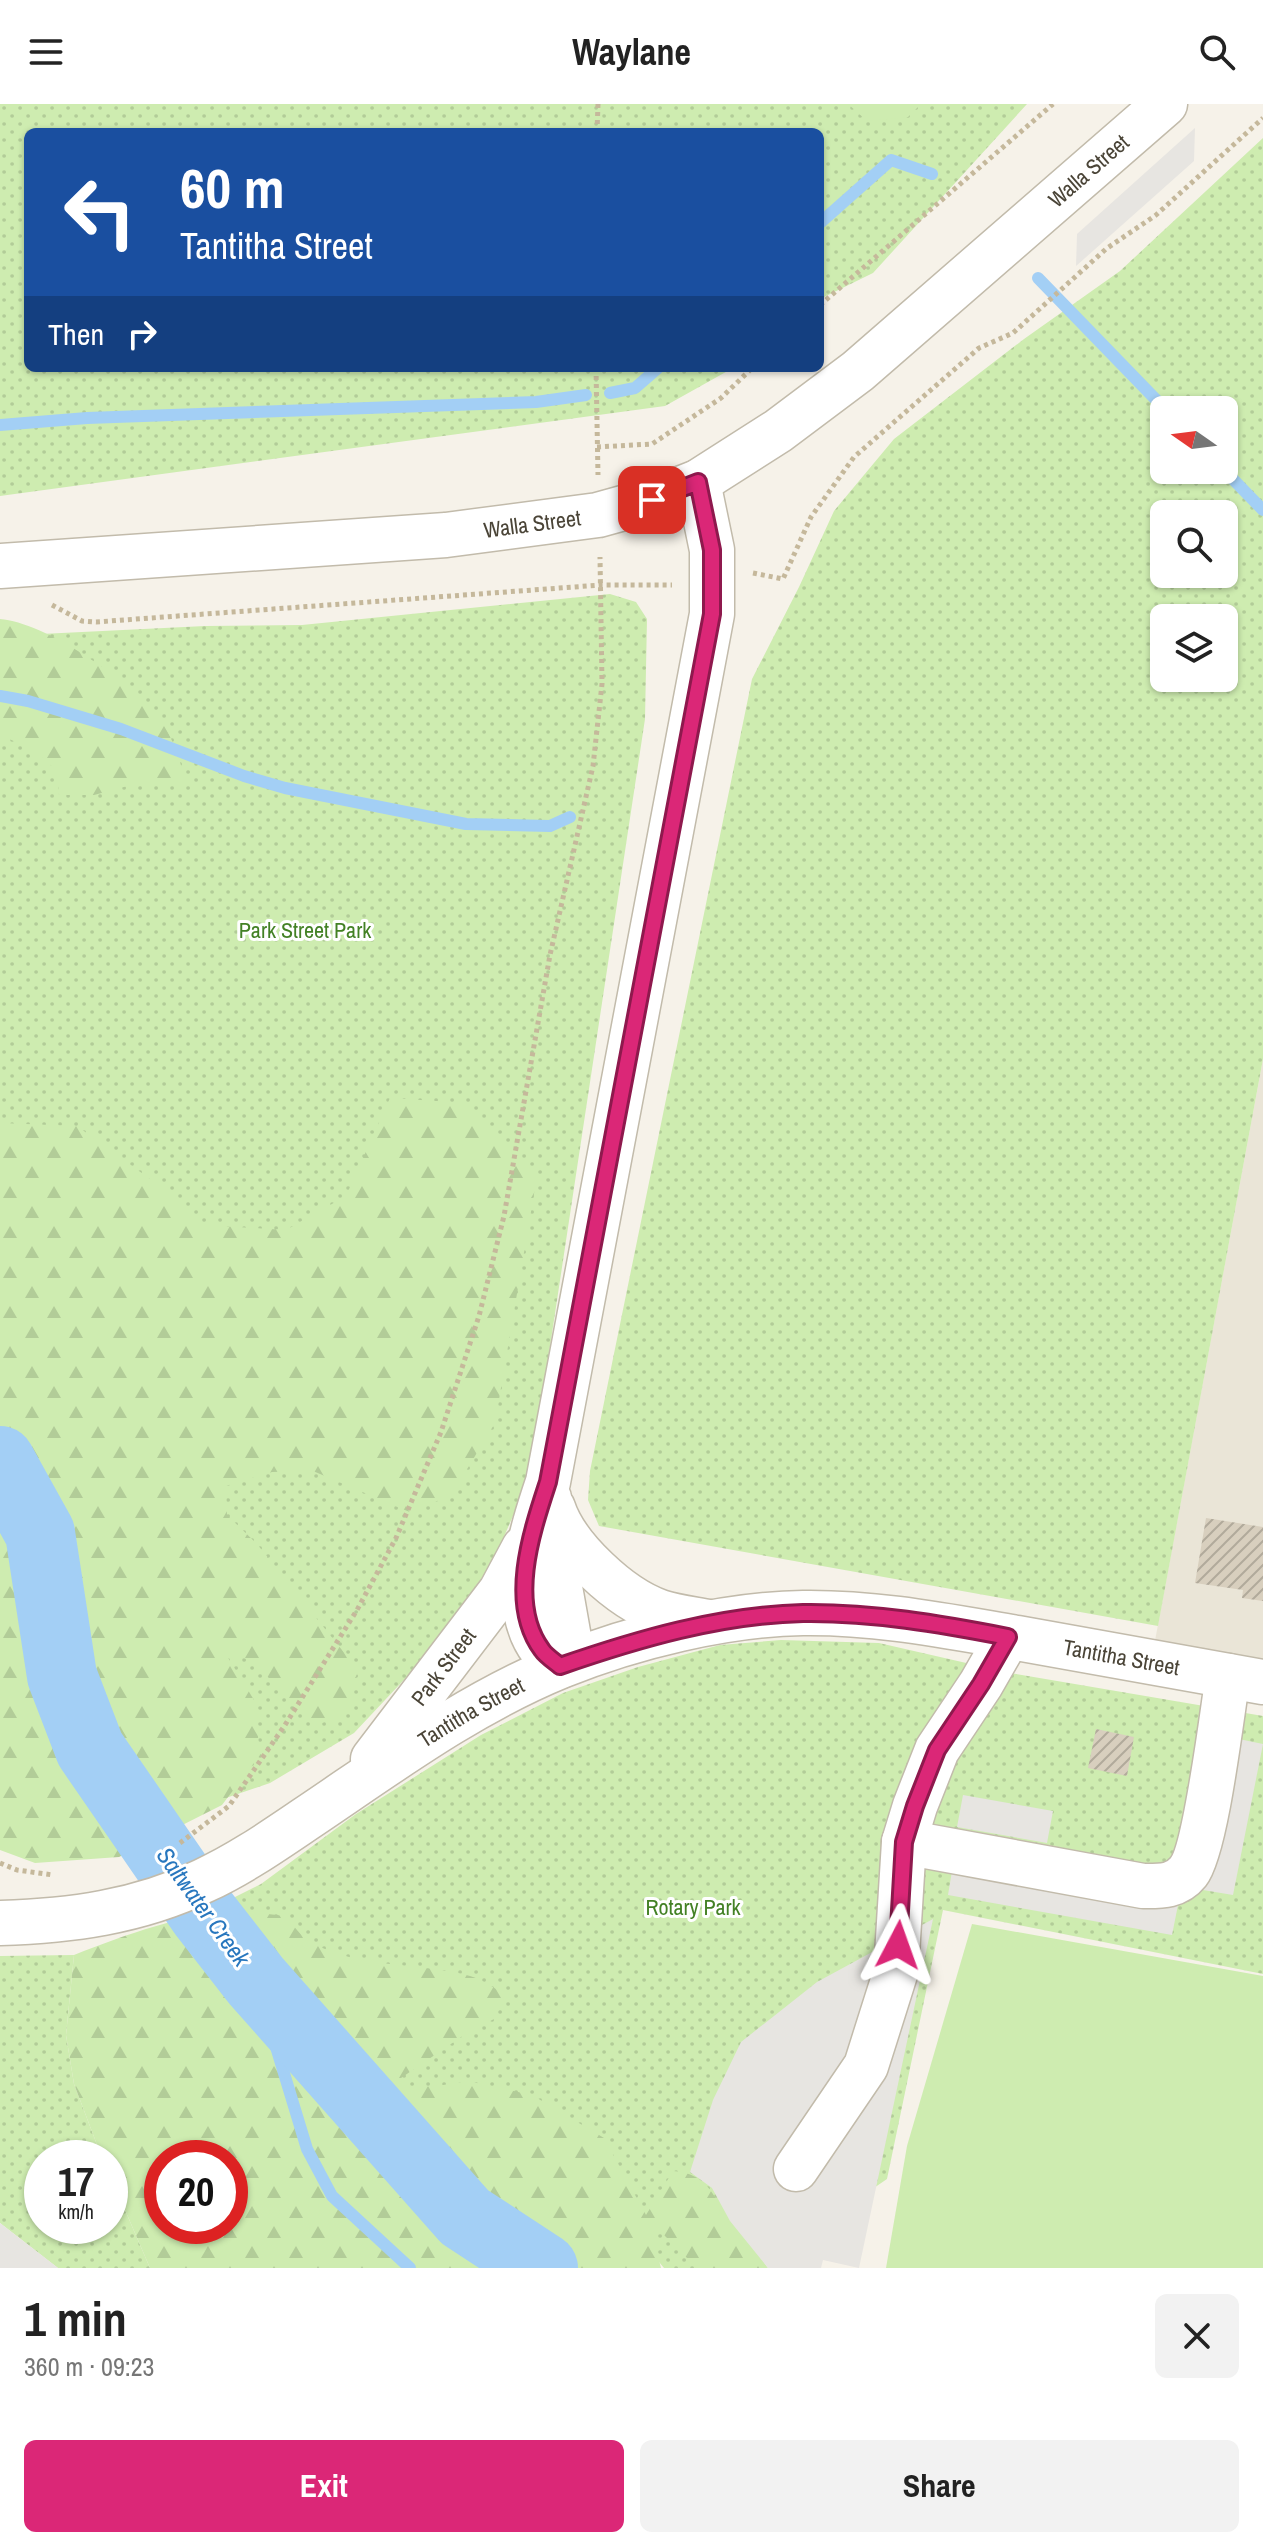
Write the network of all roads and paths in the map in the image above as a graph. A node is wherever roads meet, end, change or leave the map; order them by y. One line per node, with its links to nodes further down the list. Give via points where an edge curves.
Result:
1 (598, 104): 5 (path)
2 (1053, 104): 6 (path)
3 (1165, 104): 11 (street, Walla Street, via 858,371)
4 (1263, 118): 14 (path, via 1156,215 1106,249 1013,333 979,348 854,457 811,517 783,579 749,573)
5 (597, 128)
6 (824, 302)
7 (596, 372): 9 (path)
8 (748, 372): 9 (path, via 721,398 652,444)
9 (597, 447): 10 (path)
10 (598, 475)
11 (698, 482): 13 (street, Walla Street, via 598,515 446,535); 14 (street, Park Street, via 712,550)
12 (599, 548): 15 (path)
13 (0, 566)
14 (712, 579): 15 (path, via 659,586); 17 (street, Park Street, via 712,614)
15 (601, 585): 16 (path, via 96,622 82,621); 25 (path, via 602,684 593,766 550,955 504,1216 441,1432 383,1562 285,1725 229,1806)
16 (48, 603)
17 (549, 1490): 18 (street, Park Street); 19 (street, via 564,1531 619,1590 660,1612); 21 (street, Park Street, via 569,1638)
18 (529, 1539): 21 (street, Park Street, via 529,1618 542,1651); 23 (street, Park Street, via 501,1591)
19 (712, 1623): 20 (street, Tantitha Street, via 803,1613 863,1615); 21 (street, Tantitha Street)
20 (1008, 1637): 22 (street, Tantitha Street); 24 (street, via 937,1750)
21 (560, 1666): 23 (street, Tantitha Street, via 449,1723)
22 (1245, 1679): 24 (street, via 1202,1836 1189,1871 1169,1886 1143,1886)
23 (350, 1789): 28 (street, Tantitha Street, via 201,1882 83,1919)
24 (904, 1842): 29 (street, via 896,1971 866,2066)
25 (172, 1849)
26 (0, 1863): 27 (path)
27 (58, 1876)
28 (0, 1923)
29 (796, 2169)

